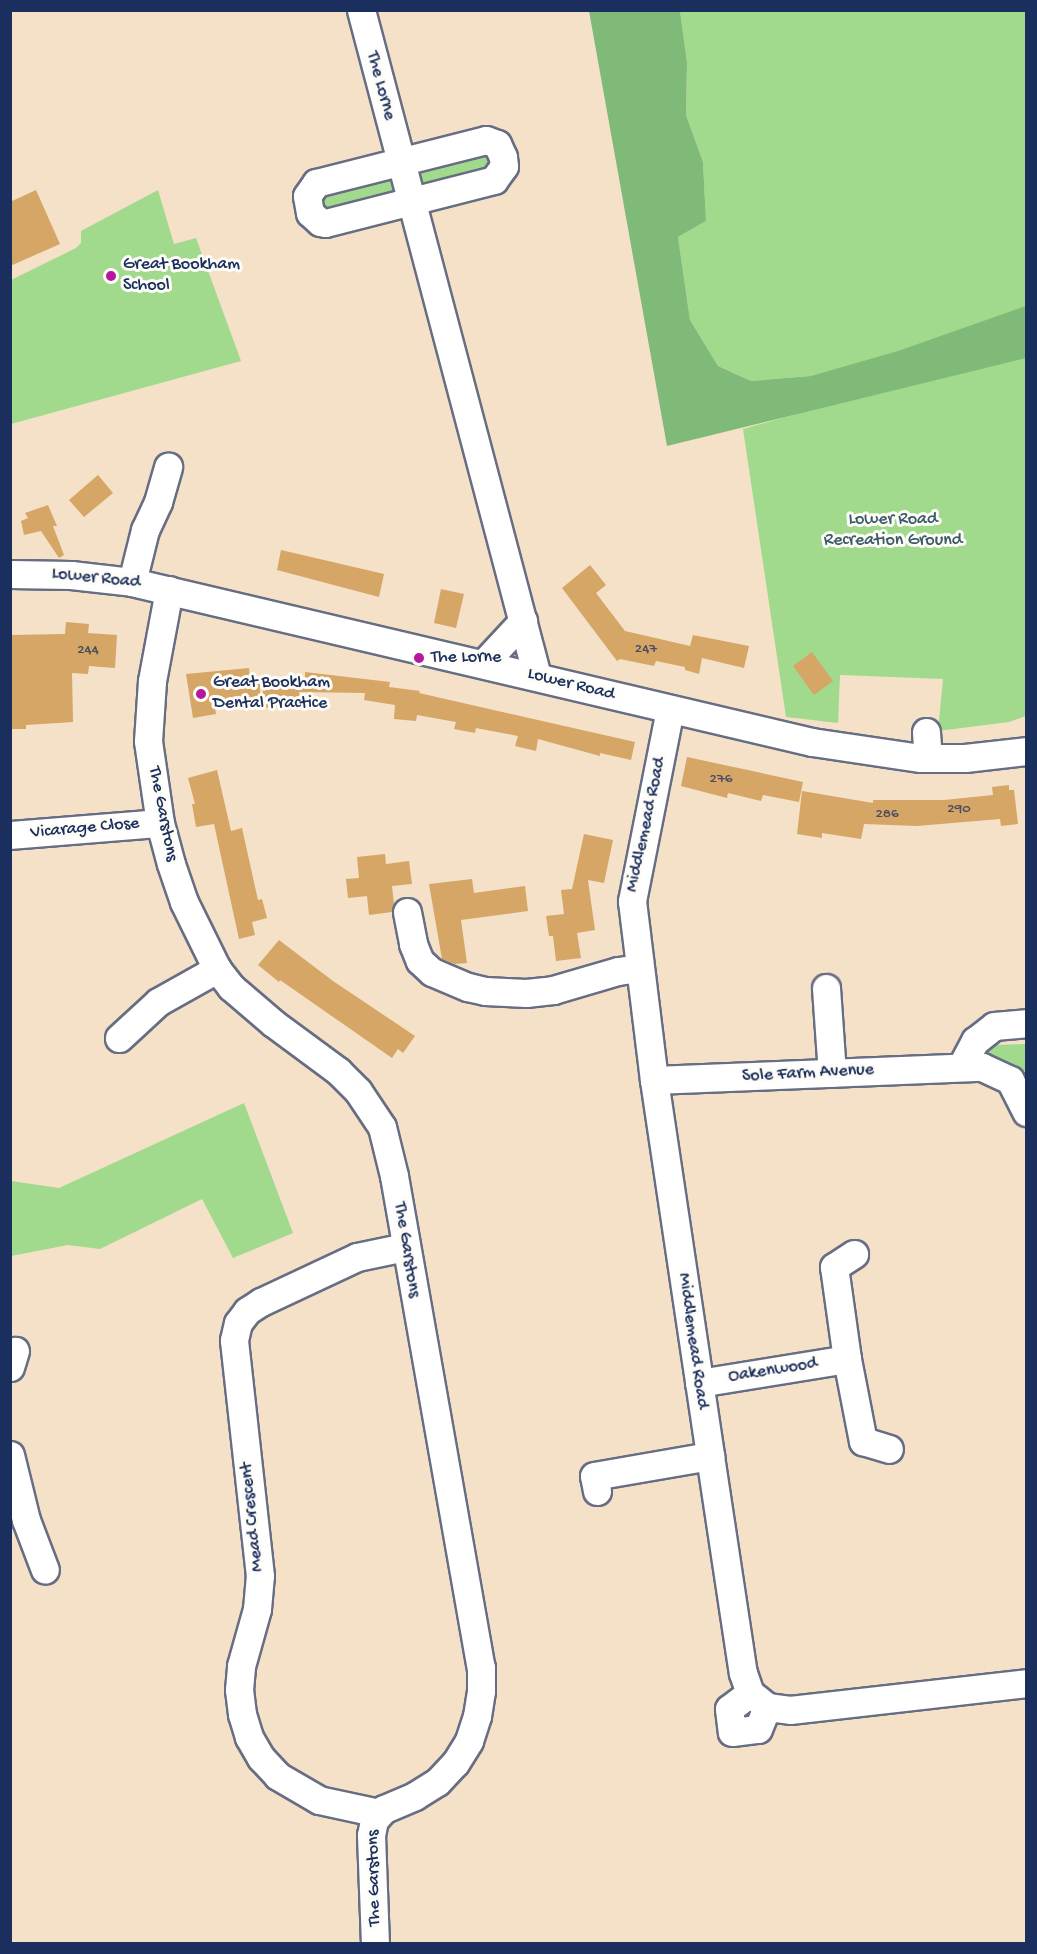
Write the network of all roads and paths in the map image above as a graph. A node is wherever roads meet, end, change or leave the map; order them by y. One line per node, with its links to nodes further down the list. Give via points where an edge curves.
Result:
1 (361, 10): 2 (street, The Lorne)
2 (400, 161): 3 (street, The Lorne); 3 (street, via 316,183 307,196 308,206 315,218 325,223); 3 (street, via 486,140 493,140 503,157 504,166 494,180)
3 (410, 201): 8 (street, The Lorne)
4 (168, 466): 6 (street)
5 (10, 574): 6 (street, Lower Road, via 71,574)
6 (132, 582): 7 (street, Lower Road)
7 (169, 590): 9 (street, Lower Road); 13 (street, The Garstons, via 149,710 148,741)
8 (523, 621): 9 (street); 10 (street, The Lorne)
9 (483, 664): 10 (street, Lower Road)
10 (537, 676): 11 (street, Lower Road)
11 (670, 709): 12 (street, Lower Road, via 877,753 927,745 965,758); 16 (street, Middlemead Road, via 632,901)
12 (1026, 751)
13 (160, 823): 14 (street, Vicarage Close); 17 (street, The Garstons, via 177,885)
14 (10, 835)
15 (407, 912): 16 (street, via 420,961 432,972 468,987 493,992 553,990)
16 (639, 968): 23 (street, Middlemead Road)
17 (217, 969): 20 (street, via 158,1002); 25 (street, The Garstons, via 231,987 273,1023 338,1071 371,1108 389,1146)
18 (826, 988): 22 (street)
19 (1026, 1023): 21 (street, via 994,1026 975,1041)
20 (119, 1038)
21 (961, 1067): 22 (street, Sole Farm Avenue); 24 (street, Sole Farm Avenue, via 982,1067 1010,1080)
22 (832, 1073): 23 (street, Sole Farm Avenue)
23 (654, 1080): 28 (street, Middlemead Road)
24 (1026, 1112)
25 (405, 1247): 36 (street, The Garstons, via 481,1667 482,1691 468,1741 455,1763 437,1782); 36 (street, Mead Crescent, via 357,1257 261,1302 238,1323 234,1340 260,1576 257,1610 239,1690 249,1737 278,1776 319,1800)
26 (854, 1254): 27 (street, via 834,1267)
27 (847, 1359): 28 (street, Oakenwood); 29 (street, via 862,1441)
28 (699, 1383): 31 (street, Middlemead Road)
29 (889, 1449)
30 (10, 1455): 33 (street)
31 (710, 1456): 32 (street, via 594,1476); 35 (street, Middlemead Road, via 743,1673 759,1700 790,1710)
32 (597, 1491)
33 (18, 1523): 34 (street)
34 (45, 1570)
35 (1026, 1683)
36 (379, 1814): 37 (street, The Garstons, via 370,1834)
37 (375, 1944)

